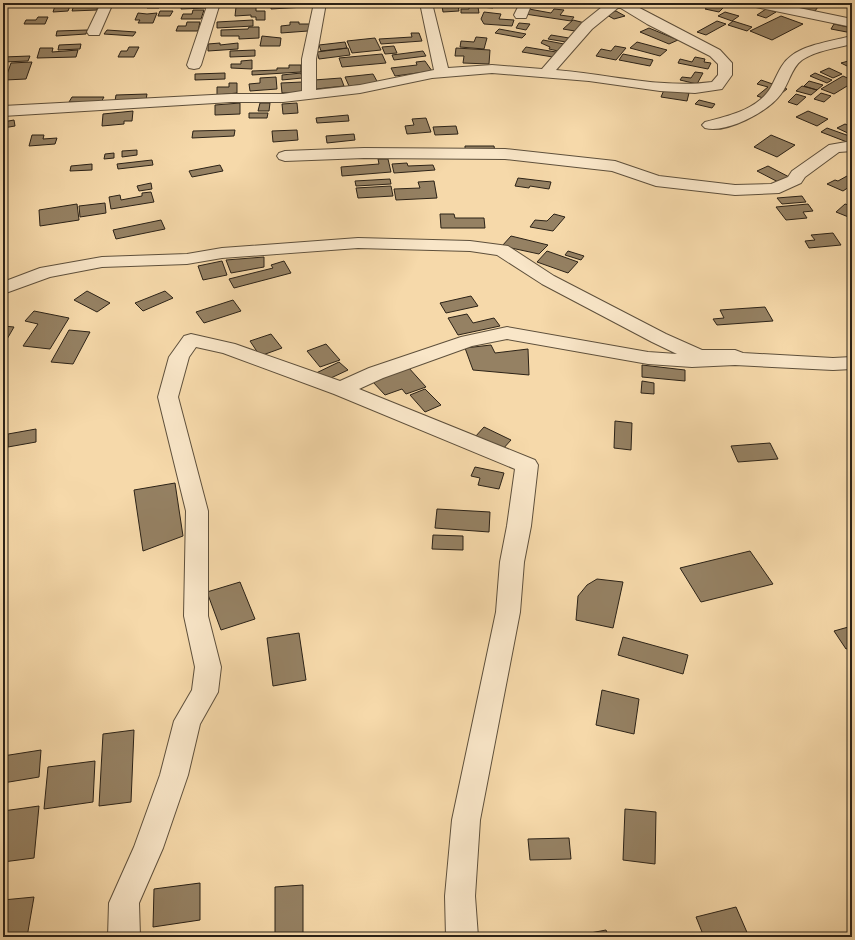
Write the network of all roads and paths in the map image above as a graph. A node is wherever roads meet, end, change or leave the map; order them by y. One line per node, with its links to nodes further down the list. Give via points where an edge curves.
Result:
1 (107, 3): 9 (street)
2 (214, 3): 11 (street)
3 (320, 3): 14 (street, via 309,59)
4 (426, 3): 12 (street)
5 (616, 3): 13 (street, via 594,19)
6 (621, 3): 13 (street, via 715,53 725,63 725,75 717,86 695,89 660,87 634,82)
7 (756, 3): 8 (street)
8 (852, 23)
9 (94, 32)
10 (852, 40): 16 (street, via 797,57 785,71 775,92 758,108 742,116)
11 (194, 65)
12 (442, 73): 13 (street, via 492,69); 14 (street, via 360,89)
13 (545, 74)
14 (309, 95): 15 (street)
15 (3, 111)
16 (710, 125)
17 (852, 146): 18 (street, via 835,148 798,174 795,180 782,186 773,189 735,190 656,181 615,166 505,154 364,153)
18 (285, 156)
19 (3, 288): 20 (street, via 46,272 102,262 187,259 288,247 358,243 470,246 502,250 548,280 699,356 735,356)
20 (734, 359): 21 (street); 22 (street, via 692,361 648,358 507,333 468,340 376,373)
21 (852, 363)
22 (341, 389): 23 (street, via 228,348 192,340 179,357 168,397 197,511 196,616 208,667 205,692 188,721 174,775 148,848 124,903); 24 (street, via 526,465 512,562 508,612 466,820 460,896)
23 (124, 937)
24 (462, 937)

